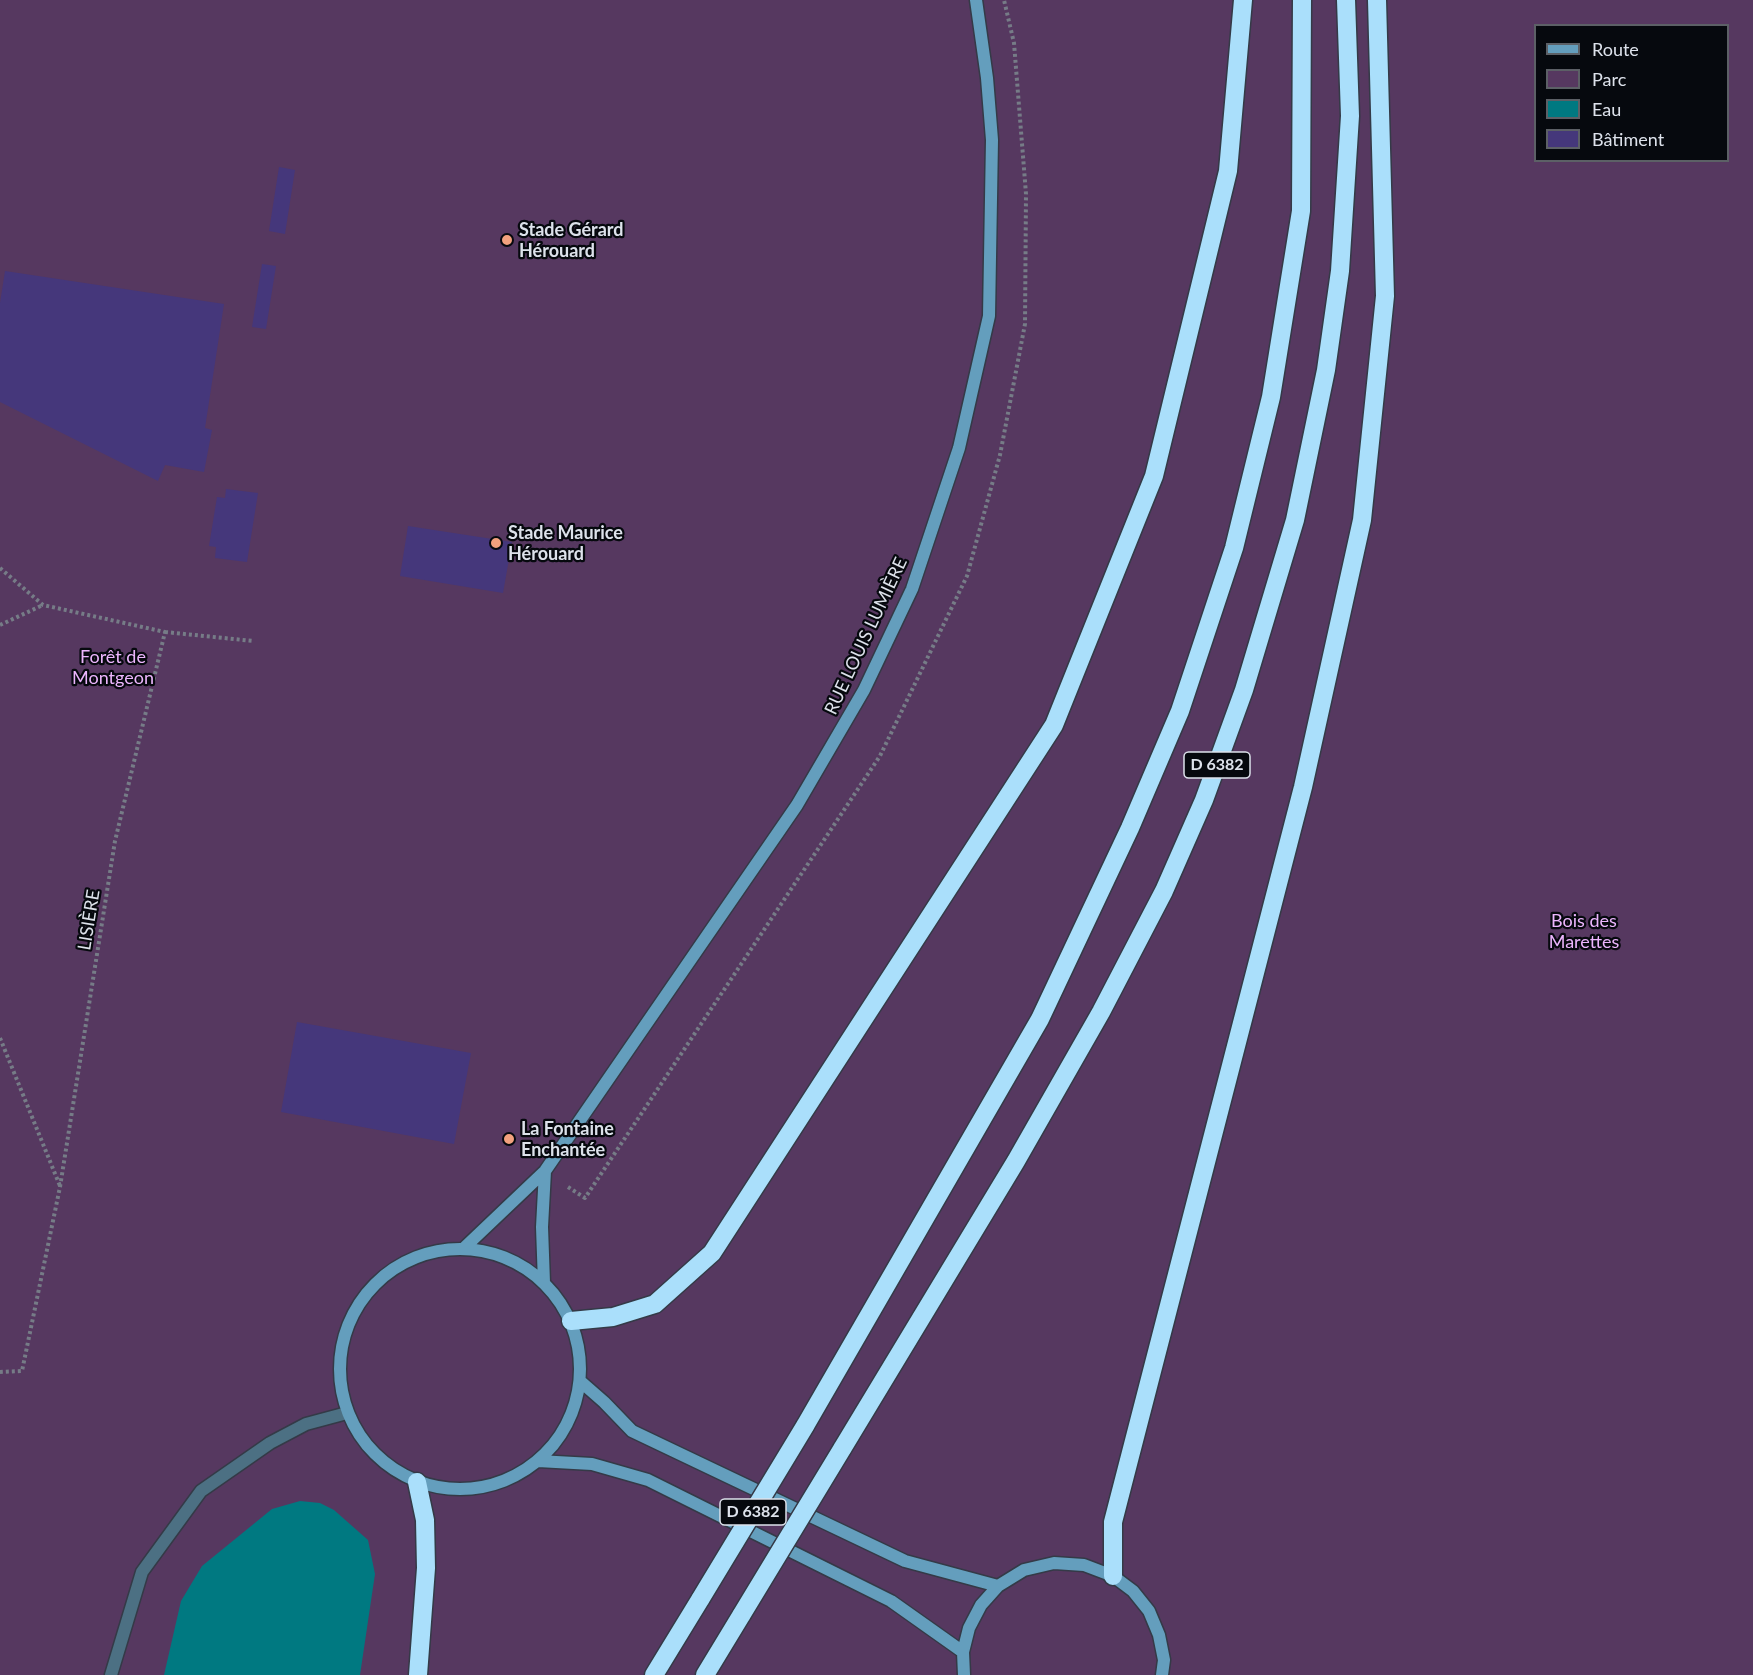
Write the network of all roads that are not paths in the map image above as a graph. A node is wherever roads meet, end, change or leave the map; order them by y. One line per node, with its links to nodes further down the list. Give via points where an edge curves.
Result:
1 (976, 0): 6 (main road, RUE LOUIS LUMIÈRE, via 992,140 989,316 959,448 912,589 864,690 797,805)
2 (1242, 0): 9 (highway, via 1228,171 1154,476 1054,725 712,1253 655,1304 613,1317)
3 (1302, 0): 19 (highway, D 6382, bridge, via 1301,211 1271,397 1234,548 1180,711 1040,1019 805,1426)
4 (1347, 0): 20 (highway, D 6382, bridge, via 1350,116 1340,271 1328,359 1295,520 1244,690 1200,810 1164,891 1101,1012 1016,1161)
5 (1377, 0): 14 (highway, via 1385,296 1362,520 1303,787 1113,1522)
6 (545, 1171): 7 (main road, RUE LOUIS LUMIÈRE); 8 (main road)
7 (465, 1247): 8 (main road, via 494,1252 521,1264); 11 (main road, via 425,1252 389,1270 361,1298 343,1334 338,1374)
8 (544, 1283): 9 (main road)
9 (570, 1321): 10 (main road, via 579,1350)
10 (580, 1381): 12 (main road, via 573,1411 558,1438); 15 (main road, via 632,1431 905,1561)
11 (347, 1413): 13 (main road, via 363,1442 387,1466); 17 (street, via 306,1424 270,1443 201,1491 142,1572)
12 (538, 1461): 13 (main road, via 511,1478 480,1488 448,1490); 16 (main road, via 592,1464 648,1480 891,1601)
13 (417, 1482): 18 (highway, via 425,1520 426,1568)
14 (1113, 1576): 15 (main road, via 1084,1565 1054,1563 1024,1570); 22 (main road, via 1133,1591 1149,1611 1159,1635 1164,1660)
15 (998, 1586): 16 (main road, via 981,1605)
16 (963, 1652): 21 (main road)
17 (111, 1675)
18 (418, 1675)
19 (654, 1675)
20 (705, 1675)
21 (964, 1675)
22 (1162, 1675)

